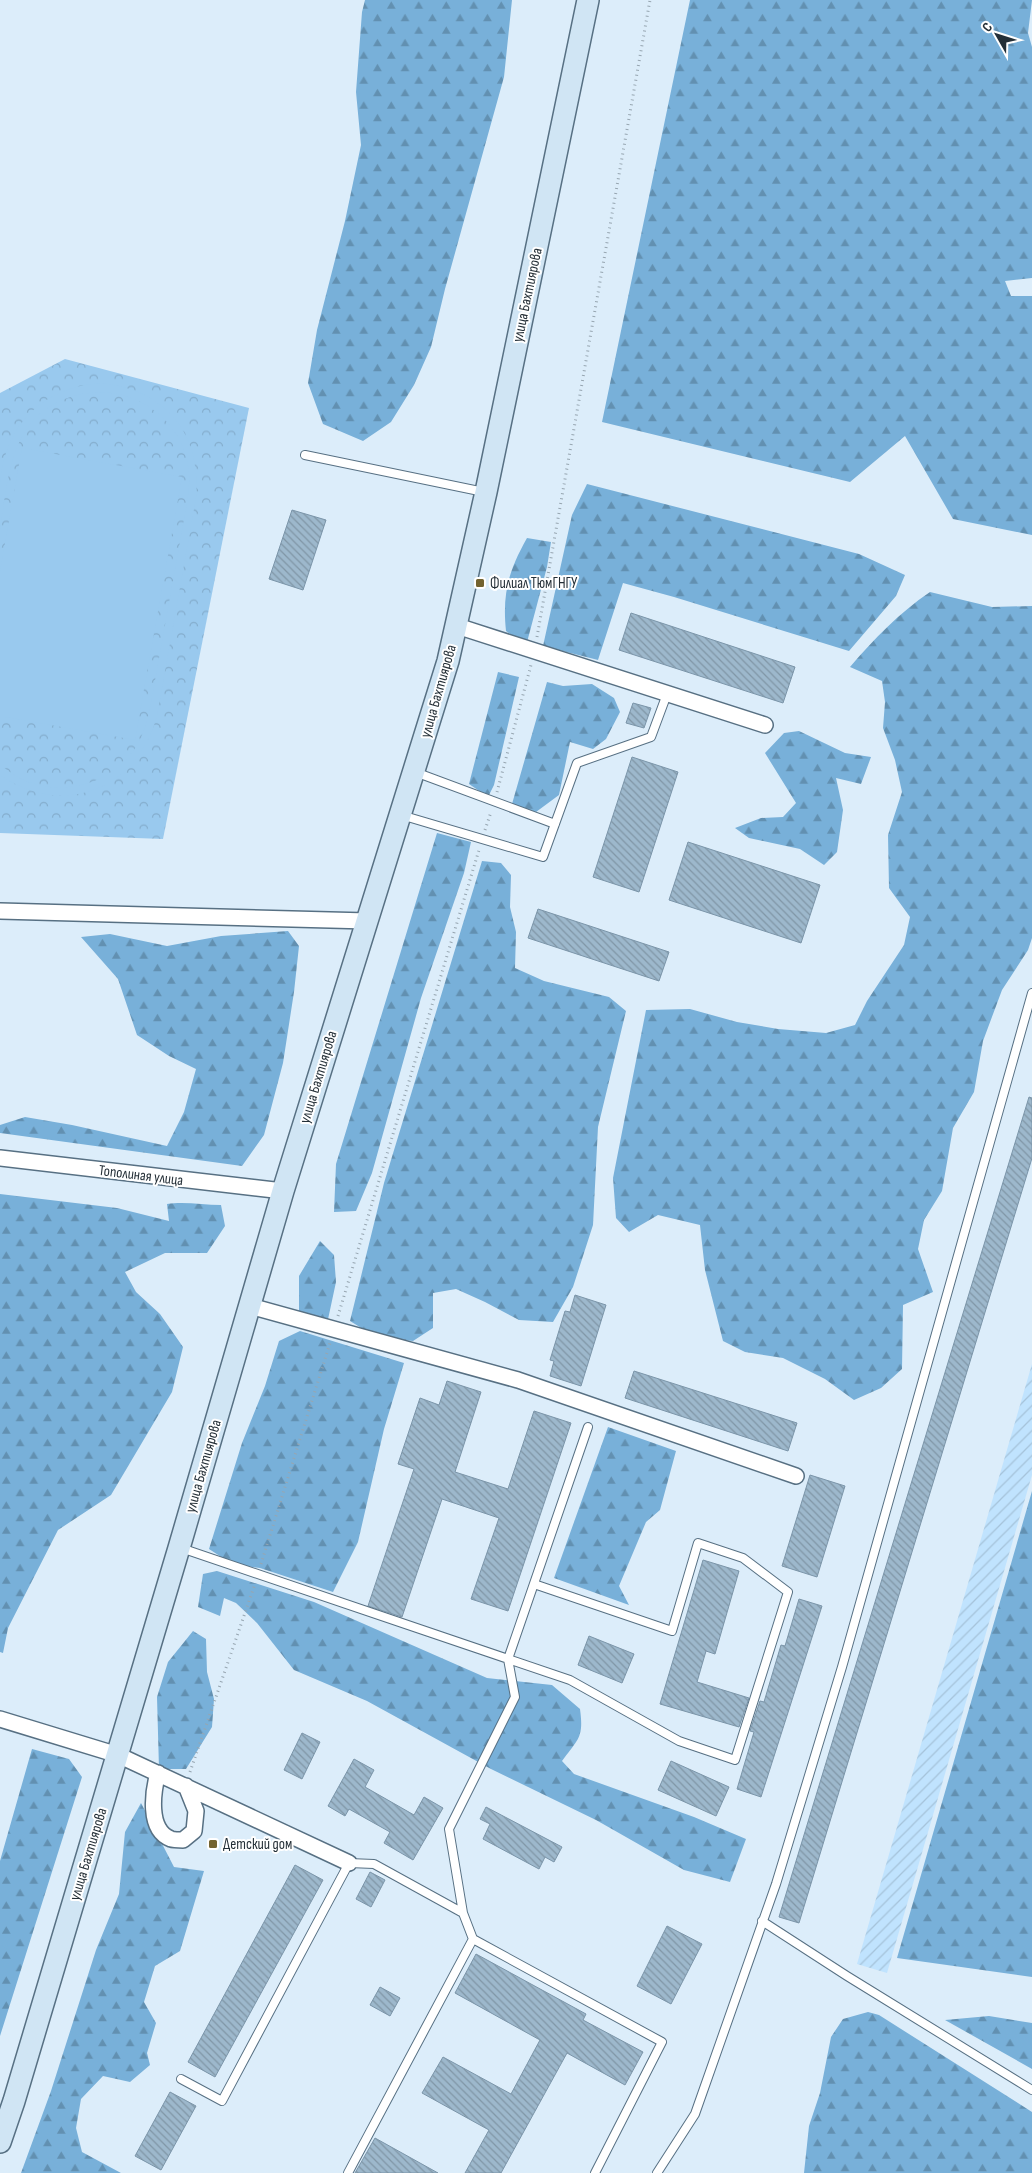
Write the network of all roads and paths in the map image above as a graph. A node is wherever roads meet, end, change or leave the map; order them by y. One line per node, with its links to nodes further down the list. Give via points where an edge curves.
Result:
1 (588, 0): 4 (main road, улица Бахтиярова)
2 (650, 0): 6 (path)
3 (304, 455): 4 (lane)
4 (486, 492): 5 (main road, улица Бахтиярова)
5 (457, 626): 6 (street); 9 (main road, улица Бахтиярова)
6 (535, 651): 7 (street); 10 (path)
7 (667, 694): 8 (street); 12 (lane, via 651,737 577,763)
8 (766, 725)
9 (414, 772): 10 (lane); 11 (main road, улица Бахтиярова)
10 (494, 802): 12 (lane); 13 (path)
11 (400, 815): 13 (lane); 15 (main road, улица Бахтиярова)
12 (555, 824): 13 (lane, via 544,857)
13 (482, 839): 20 (path)
14 (0, 911): 15 (street)
15 (368, 920): 18 (main road, улица Бахтиярова)
16 (1032, 993): 33 (lane, via 842,1667)
17 (0, 1158): 18 (street, Тополиная улица)
18 (283, 1191): 19 (main road, улица Бахтиярова)
19 (250, 1306): 20 (street); 23 (main road, улица Бахтиярова)
20 (334, 1330): 22 (street, via 518,1380); 24 (path)
21 (588, 1428): 25 (lane)
22 (796, 1476)
23 (179, 1548): 24 (lane); 28 (main road, улица Бахтиярова)
24 (258, 1575): 26 (lane); 30 (path)
25 (534, 1584): 26 (lane); 26 (lane, via 672,1631 698,1543 743,1558 788,1592 735,1760 679,1741 570,1680)
26 (508, 1659): 32 (lane, via 515,1698 449,1829)
27 (0, 1719): 28 (street)
28 (118, 1755): 29 (street); 37 (main road, улица Бахтиярова)
29 (158, 1773): 30 (street); 30 (street, via 153,1790 153,1810 158,1826 170,1839 183,1840 194,1830 196,1811)
30 (186, 1786): 31 (street)
31 (349, 1862): 32 (lane, via 374,1864); 35 (lane, via 222,2101)
32 (463, 1913): 34 (lane)
33 (762, 1921): 36 (lane); 40 (lane, via 695,2114)
34 (473, 1938): 38 (lane); 39 (lane, via 662,2042)
35 (181, 2079)
36 (1032, 2090)
37 (0, 2142)
38 (348, 2173)
39 (596, 2173)
40 (657, 2173)

